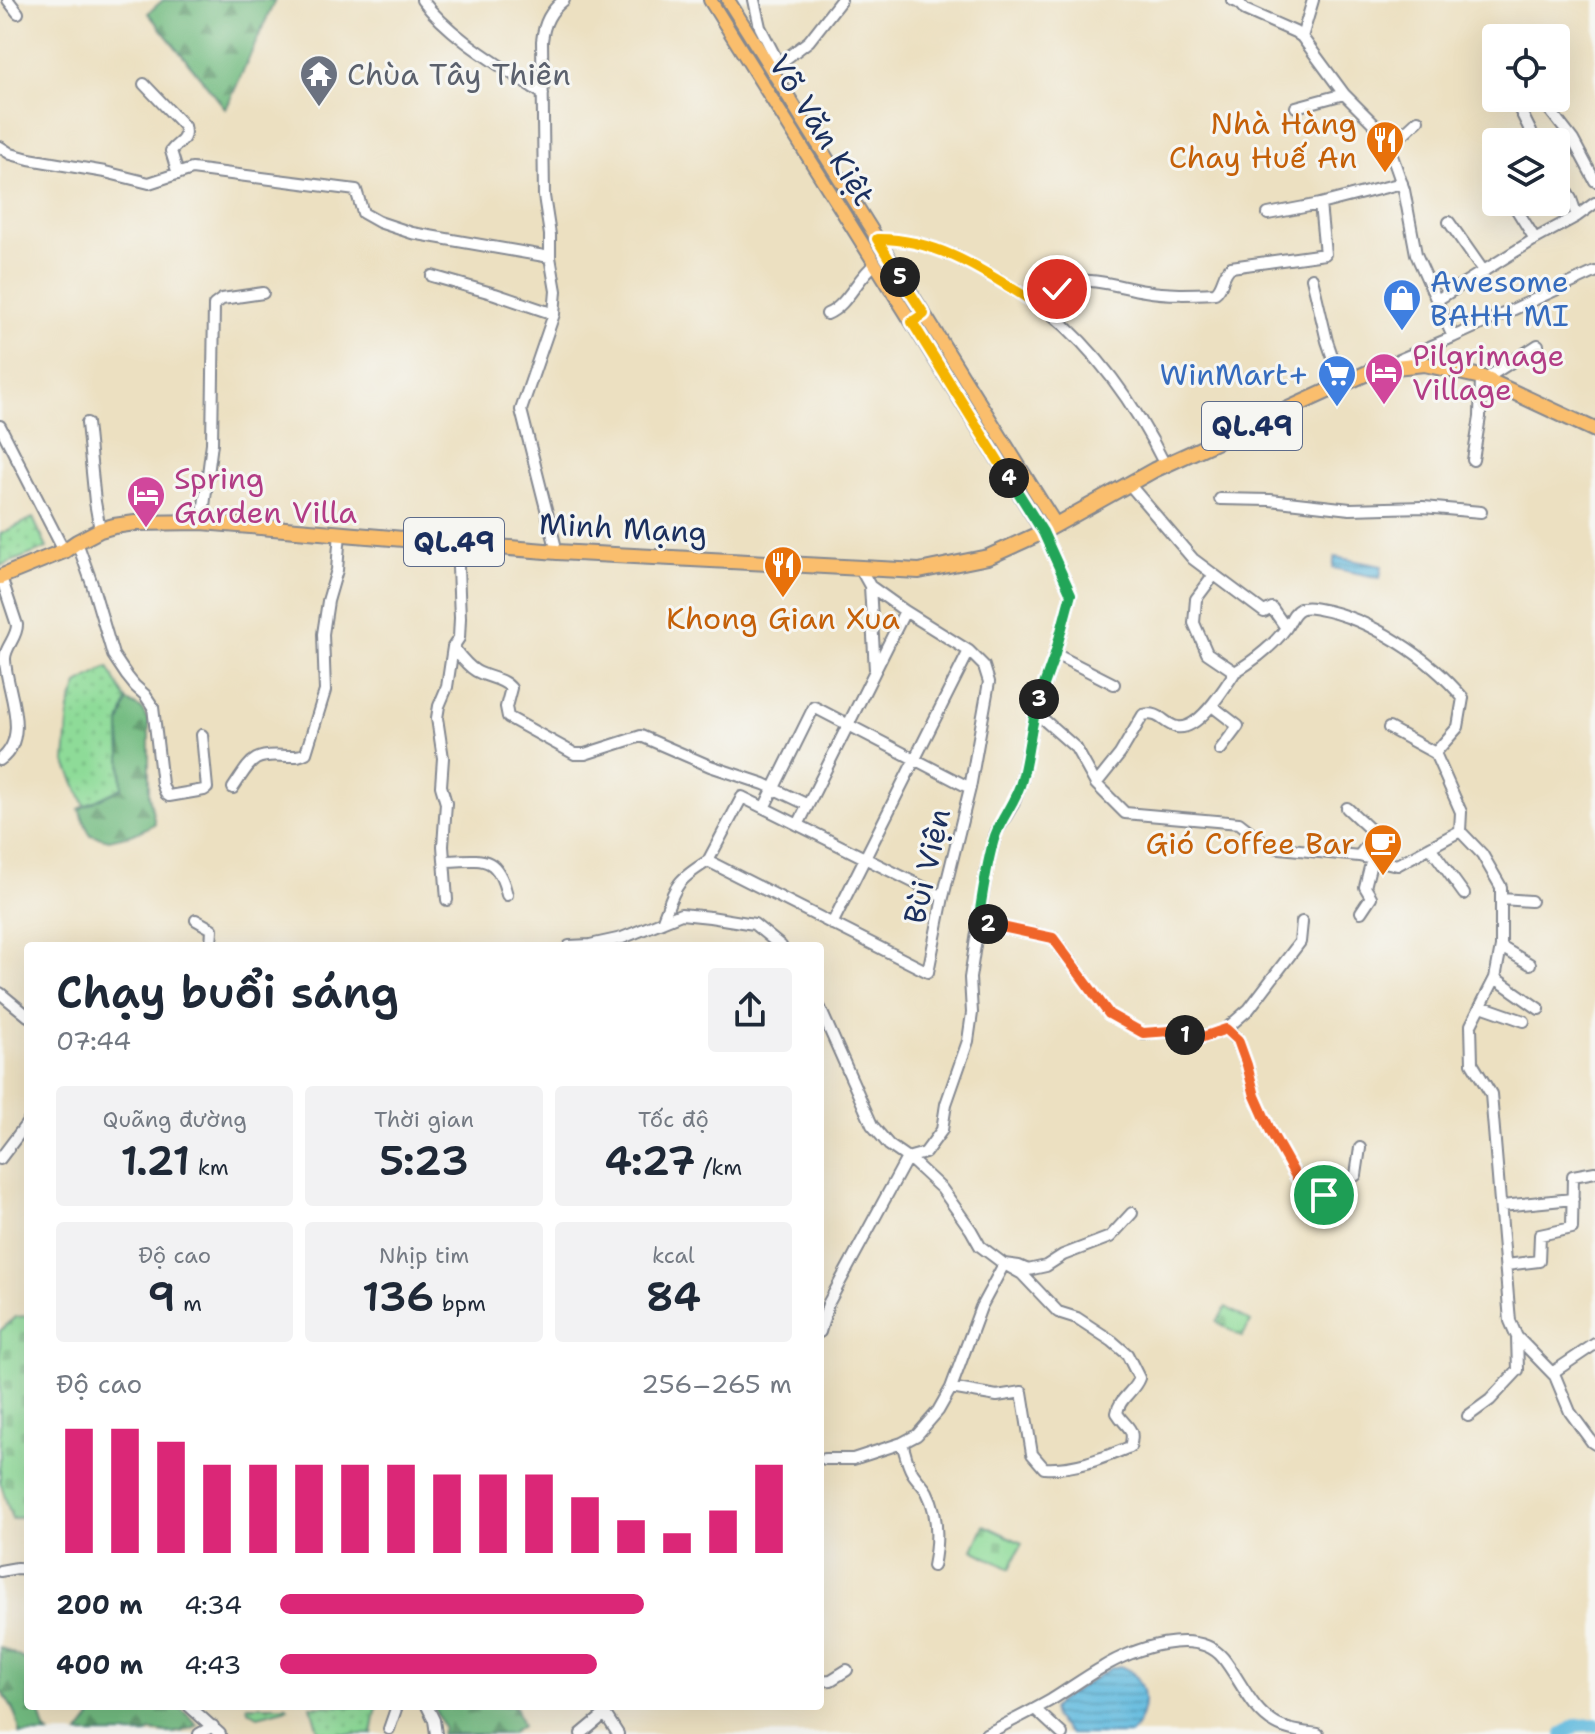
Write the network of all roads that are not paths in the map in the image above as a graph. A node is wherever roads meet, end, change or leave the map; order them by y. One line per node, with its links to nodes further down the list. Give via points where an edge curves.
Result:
1 (8, 0): 10 (street)
2 (422, 0): 14 (street, via 457,36)
3 (564, 0): 14 (street, via 544,26)
4 (710, 0): 34 (main road, Võ Văn Kiệt)
5 (728, 0): 12 (main road, Võ Văn Kiệt)
6 (754, 0): 12 (street)
7 (841, 0): 12 (street, via 809,41)
8 (1232, 0): 11 (street)
9 (1313, 0): 11 (street)
10 (18, 13)
11 (1302, 37): 15 (street)
12 (775, 67): 31 (main road, Võ Văn Kiệt)
13 (144, 84): 21 (street, via 184,126 182,142 171,151)
14 (543, 94): 33 (street)
15 (1344, 94): 16 (street); 20 (street)
16 (1296, 107)
17 (1551, 112): 22 (street)
18 (1418, 120): 20 (street)
19 (0, 147): 21 (street, via 11,154 149,183)
20 (1389, 147): 23 (street)
21 (178, 174): 33 (street, via 192,169 356,190 363,213 379,222 412,233)
22 (1595, 181)
23 (1402, 183): 26 (street); 40 (street, via 1416,254)
24 (1570, 197): 29 (street)
25 (1595, 203): 29 (street)
26 (1320, 204): 27 (street); 41 (street, via 1325,254 1231,267 1215,293 1075,281 1057,289)
27 (1268, 214)
28 (1521, 216): 32 (street)
29 (1577, 216): 32 (street)
30 (1449, 222): 35 (street)
31 (877, 239): 41 (street, via 910,241 951,254); 44 (main road, Võ Văn Kiệt)
32 (1535, 239): 35 (street)
33 (550, 257): 42 (street)
34 (875, 264): 43 (street, via 838,309); 45 (main road, Võ Văn Kiệt)
35 (1484, 272): 40 (street)
36 (1595, 272): 46 (street)
37 (432, 276): 42 (street)
38 (1312, 278): 50 (street)
39 (263, 293): 59 (street, via 214,305 212,443)
40 (1437, 300): 46 (street)
41 (1045, 309): 55 (street, via 1109,376)
42 (554, 314): 66 (street, via 521,410)
43 (827, 314)
44 (924, 314): 45 (main road); 60 (main road, Võ Văn Kiệt)
45 (912, 322): 60 (main road, Võ Văn Kiệt)
46 (1453, 337): 48 (street)
47 (1538, 345): 49 (street)
48 (1376, 369): 49 (highway, QL.49, via 1424,364); 50 (highway, QL.49)
49 (1483, 378): 53 (highway, QL.49); 54 (street)
50 (1342, 385): 55 (highway, QL.49)
51 (87, 423): 61 (street)
52 (0, 426): 65 (street)
53 (1595, 430)
54 (1473, 460)
55 (1165, 465): 56 (highway, QL.49)
56 (1129, 484): 60 (highway, QL.49); 68 (street, via 1193,559)
57 (1220, 499): 58 (street)
58 (1481, 512)
59 (202, 522): 61 (highway, Minh Mạng / QL.49, via 135,523); 62 (highway, Minh Mạng / QL.49)
60 (1049, 528): 67 (highway, Minh Mạng / QL.49, via 988,557 958,564 919,571); 75 (street, via 1071,594)
61 (100, 530): 63 (highway, Minh Mạng / QL.49)
62 (340, 532): 64 (highway, Minh Mạng / QL.49); 89 (street, via 323,634 325,691 306,753 260,756)
63 (77, 542): 65 (highway, Minh Mạng / QL.49); 83 (street, via 113,655 153,707 162,784 169,796 207,788)
64 (457, 542): 66 (highway, Minh Mạng / QL.49); 73 (street, via 460,627)
65 (64, 551): 69 (highway, Minh Mạng / QL.49)
66 (557, 552): 67 (highway, Minh Mạng / QL.49)
67 (860, 568): 70 (street)
68 (1214, 575): 72 (street, via 1264,612 1272,608); 77 (street, via 1196,599 1194,623 1207,653)
69 (1, 577): 87 (street, via 17,631 4,655 15,736)
70 (870, 586): 71 (street, Bùi Viện); 76 (street)
71 (905, 611): 74 (street, Bùi Viện); 76 (street)
72 (1286, 628): 77 (street); 85 (street, via 1305,607 1335,612 1381,633 1430,666 1463,698 1458,727)
73 (453, 647): 91 (street, via 476,671 510,685 508,717 575,754 641,736); 101 (street, via 437,718 446,803)
74 (969, 651): 86 (street); 90 (street, Bùi Viện, via 984,666 989,682)
75 (1055, 654): 78 (street); 80 (street)
76 (875, 672): 81 (street)
77 (1235, 672): 79 (street)
78 (1114, 684)
79 (1212, 706): 84 (street, via 1238,726); 88 (street, via 1185,726 1143,715)
80 (1035, 712): 88 (street, via 1076,748); 112 (street, via 1022,780 993,844)
81 (848, 725): 86 (street); 91 (street, via 814,707); 92 (street)
82 (1389, 728): 85 (street)
83 (202, 735)
84 (1220, 750)
85 (1435, 753): 96 (street, via 1461,812)
86 (914, 759): 90 (street); 99 (street)
87 (0, 760)
88 (1096, 784): 98 (street, via 1125,813 1239,823 1270,847)
89 (233, 788)
90 (970, 788): 105 (street, Bùi Viện)
91 (774, 789): 92 (street); 93 (street)
92 (808, 805): 95 (street)
93 (764, 808): 95 (street); 102 (street, via 742,797)
94 (1347, 808): 98 (street, via 1375,834)
95 (798, 825): 99 (street)
96 (1460, 831): 97 (street); 106 (street, via 1482,854 1501,887)
97 (1430, 847): 100 (street, via 1397,865); 103 (street)
98 (1359, 856): 100 (street)
99 (865, 858): 105 (street); 114 (street)
100 (1372, 859): 109 (street, via 1365,887 1371,897)
101 (444, 861): 104 (street, via 491,863 502,875); 107 (street)
102 (708, 861): 111 (street, via 677,885); 114 (street, Bùi Viện)
103 (1464, 894)
104 (507, 895)
105 (943, 897): 114 (street, Bùi Viện, via 928,972)
106 (1501, 899): 108 (street); 118 (street)
107 (447, 900)
108 (1531, 901)
109 (1361, 912)
110 (196, 920): 115 (street, via 212,929)
111 (662, 922): 116 (street); 117 (street, via 681,914 754,924)
112 (978, 922): 127 (street, via 1053,938 1109,1014 1143,1033 1170,1031 1200,1038); 130 (street, via 968,1041 942,1130 925,1153)
113 (1302, 922): 127 (street, via 1300,942 1249,1009)
114 (832, 924)
115 (211, 942)
116 (604, 942)
117 (776, 942)
118 (1501, 947): 119 (street); 120 (street)
119 (1530, 964)
120 (1495, 978): 122 (street); 123 (street)
121 (0, 993): 124 (street)
122 (1481, 1006): 126 (street); 134 (street, via 1471,1025 1472,1063 1491,1094)
123 (1539, 1009)
124 (24, 1013)
125 (824, 1017): 130 (street, via 872,1125)
126 (1524, 1021)
127 (1226, 1029): 129 (street, via 1238,1040 1255,1096 1298,1180 1324,1195 1356,1175)
128 (24, 1127): 131 (street)
129 (1360, 1148)
130 (907, 1158): 136 (street, via 942,1189 980,1246); 138 (street)
131 (0, 1159)
132 (1595, 1172): 133 (street, via 1573,1176)
133 (1573, 1199): 134 (street); 137 (street, via 1572,1228 1540,1235 1539,1261)
134 (1501, 1206): 137 (street)
135 (1132, 1213): 136 (street, via 1110,1237 1046,1266 1028,1270)
136 (1004, 1264): 142 (street, via 981,1307); 142 (street, via 1022,1274 1058,1312 1077,1318 1127,1354 1139,1378 1117,1413 1132,1431 1130,1447 1095,1461 1044,1468 1032,1454 1022,1392 997,1396)
137 (1506, 1265): 139 (street, via 1510,1321)
138 (824, 1318)
139 (1517, 1337): 141 (street); 143 (street, via 1518,1370)
140 (1595, 1344): 141 (street)
141 (1552, 1373): 145 (street, via 1570,1412)
142 (951, 1388): 144 (street, via 917,1435)
143 (1468, 1416)
144 (902, 1443): 146 (street, via 853,1459); 147 (street, via 935,1517)
145 (1595, 1444)
146 (824, 1459)
147 (933, 1566)
148 (24, 1569): 149 (street)
149 (0, 1571)
150 (847, 1670): 151 (street)
151 (824, 1681)
152 (1035, 1709): 163 (street); 164 (street); 165 (street, via 1105,1665 1140,1650 1198,1643 1222,1656 1257,1708 1276,1724)
153 (194, 1710): 158 (street)
154 (396, 1710): 157 (street)
155 (429, 1710): 160 (street)
156 (602, 1710): 161 (street); 162 (street)
157 (389, 1729)
158 (216, 1730): 159 (street)
159 (199, 1734)
160 (436, 1734)
161 (581, 1734)
162 (618, 1734)
163 (986, 1734)
164 (1062, 1734)
165 (1318, 1734)

